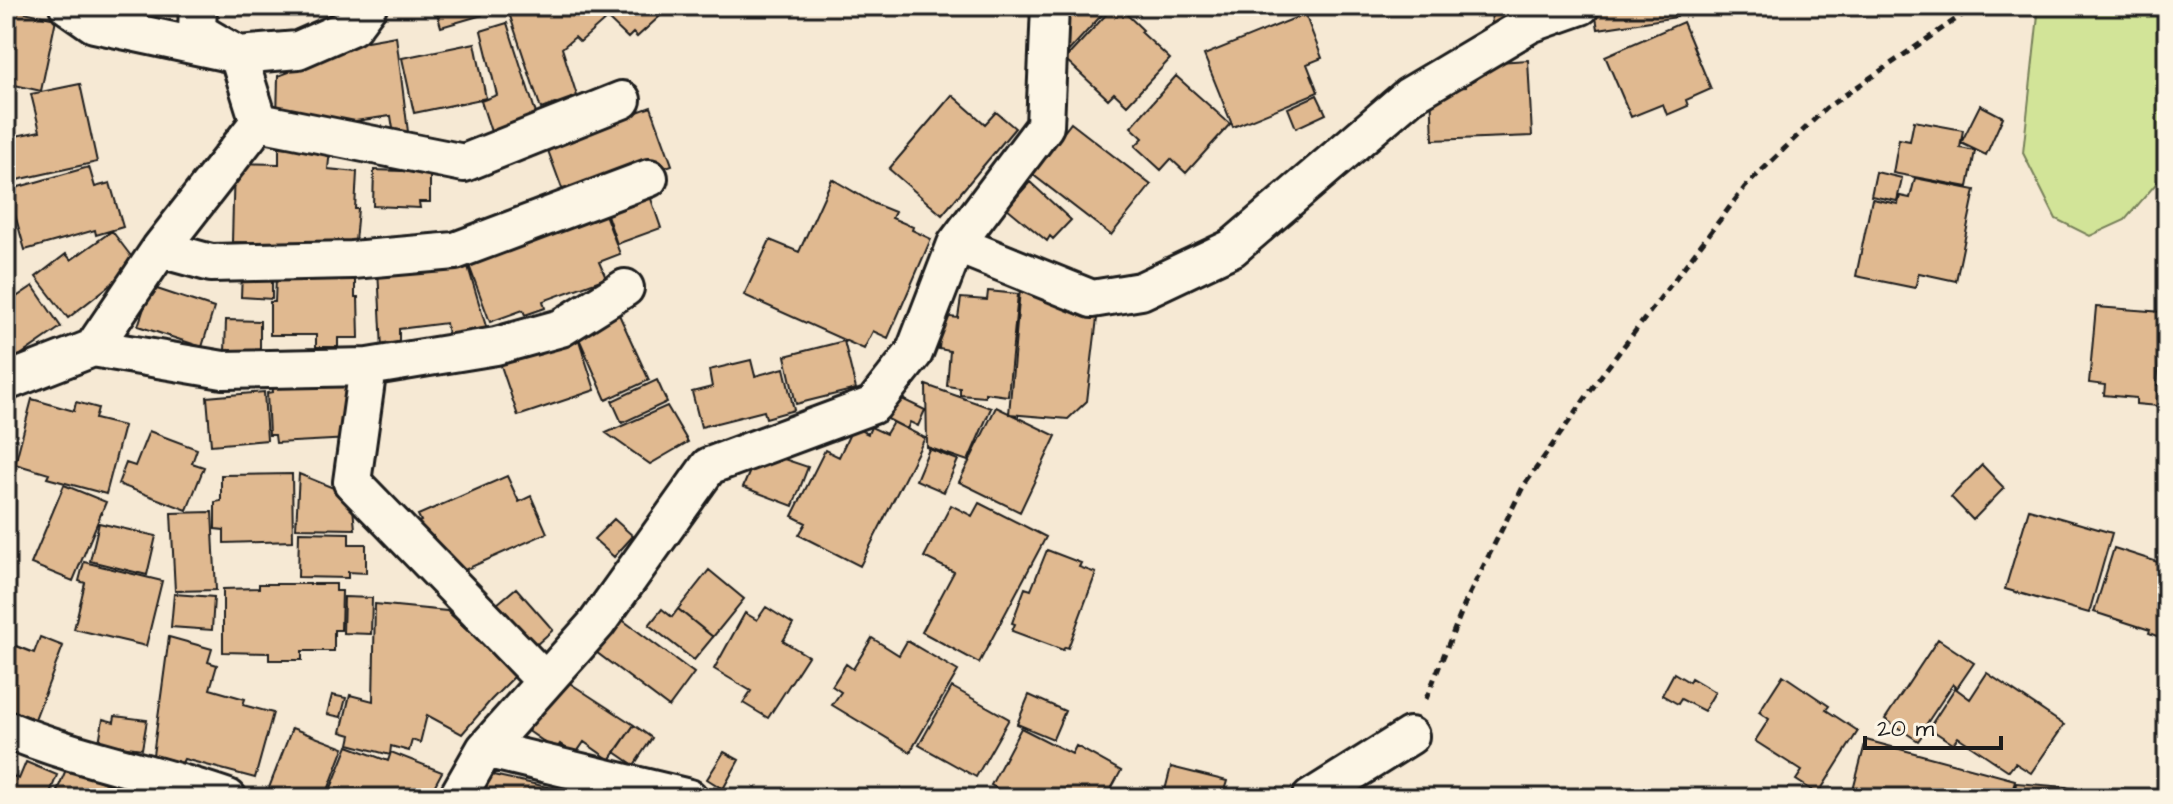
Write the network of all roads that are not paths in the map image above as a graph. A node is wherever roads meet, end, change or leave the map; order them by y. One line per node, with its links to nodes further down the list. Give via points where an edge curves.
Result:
1 (68, 6): 6 (street, via 94,24)
2 (198, 6): 6 (street, via 197,31)
3 (368, 6): 6 (street, via 353,26 298,50)
4 (1050, 6): 10 (street, via 1045,126)
5 (1581, 6): 10 (street, via 1530,24 1409,96 1232,248 1141,291 1092,299)
6 (238, 55): 8 (street)
7 (622, 100): 8 (street, via 464,163)
8 (259, 122): 11 (street)
9 (649, 178): 11 (street, via 455,251 211,263)
10 (956, 244): 16 (street, via 914,353 873,405 709,466 597,623)
11 (160, 249): 13 (street)
12 (625, 288): 14 (street, via 561,328 496,346)
13 (93, 348): 14 (street, via 223,370); 15 (street)
14 (368, 367): 16 (street, via 352,482)
15 (6, 382)
16 (545, 681): 19 (street)
17 (6, 729): 20 (street)
18 (1410, 736): 23 (street)
19 (485, 749): 21 (street); 22 (street)
20 (228, 798)
21 (457, 798)
22 (689, 798)
23 (1311, 798)

